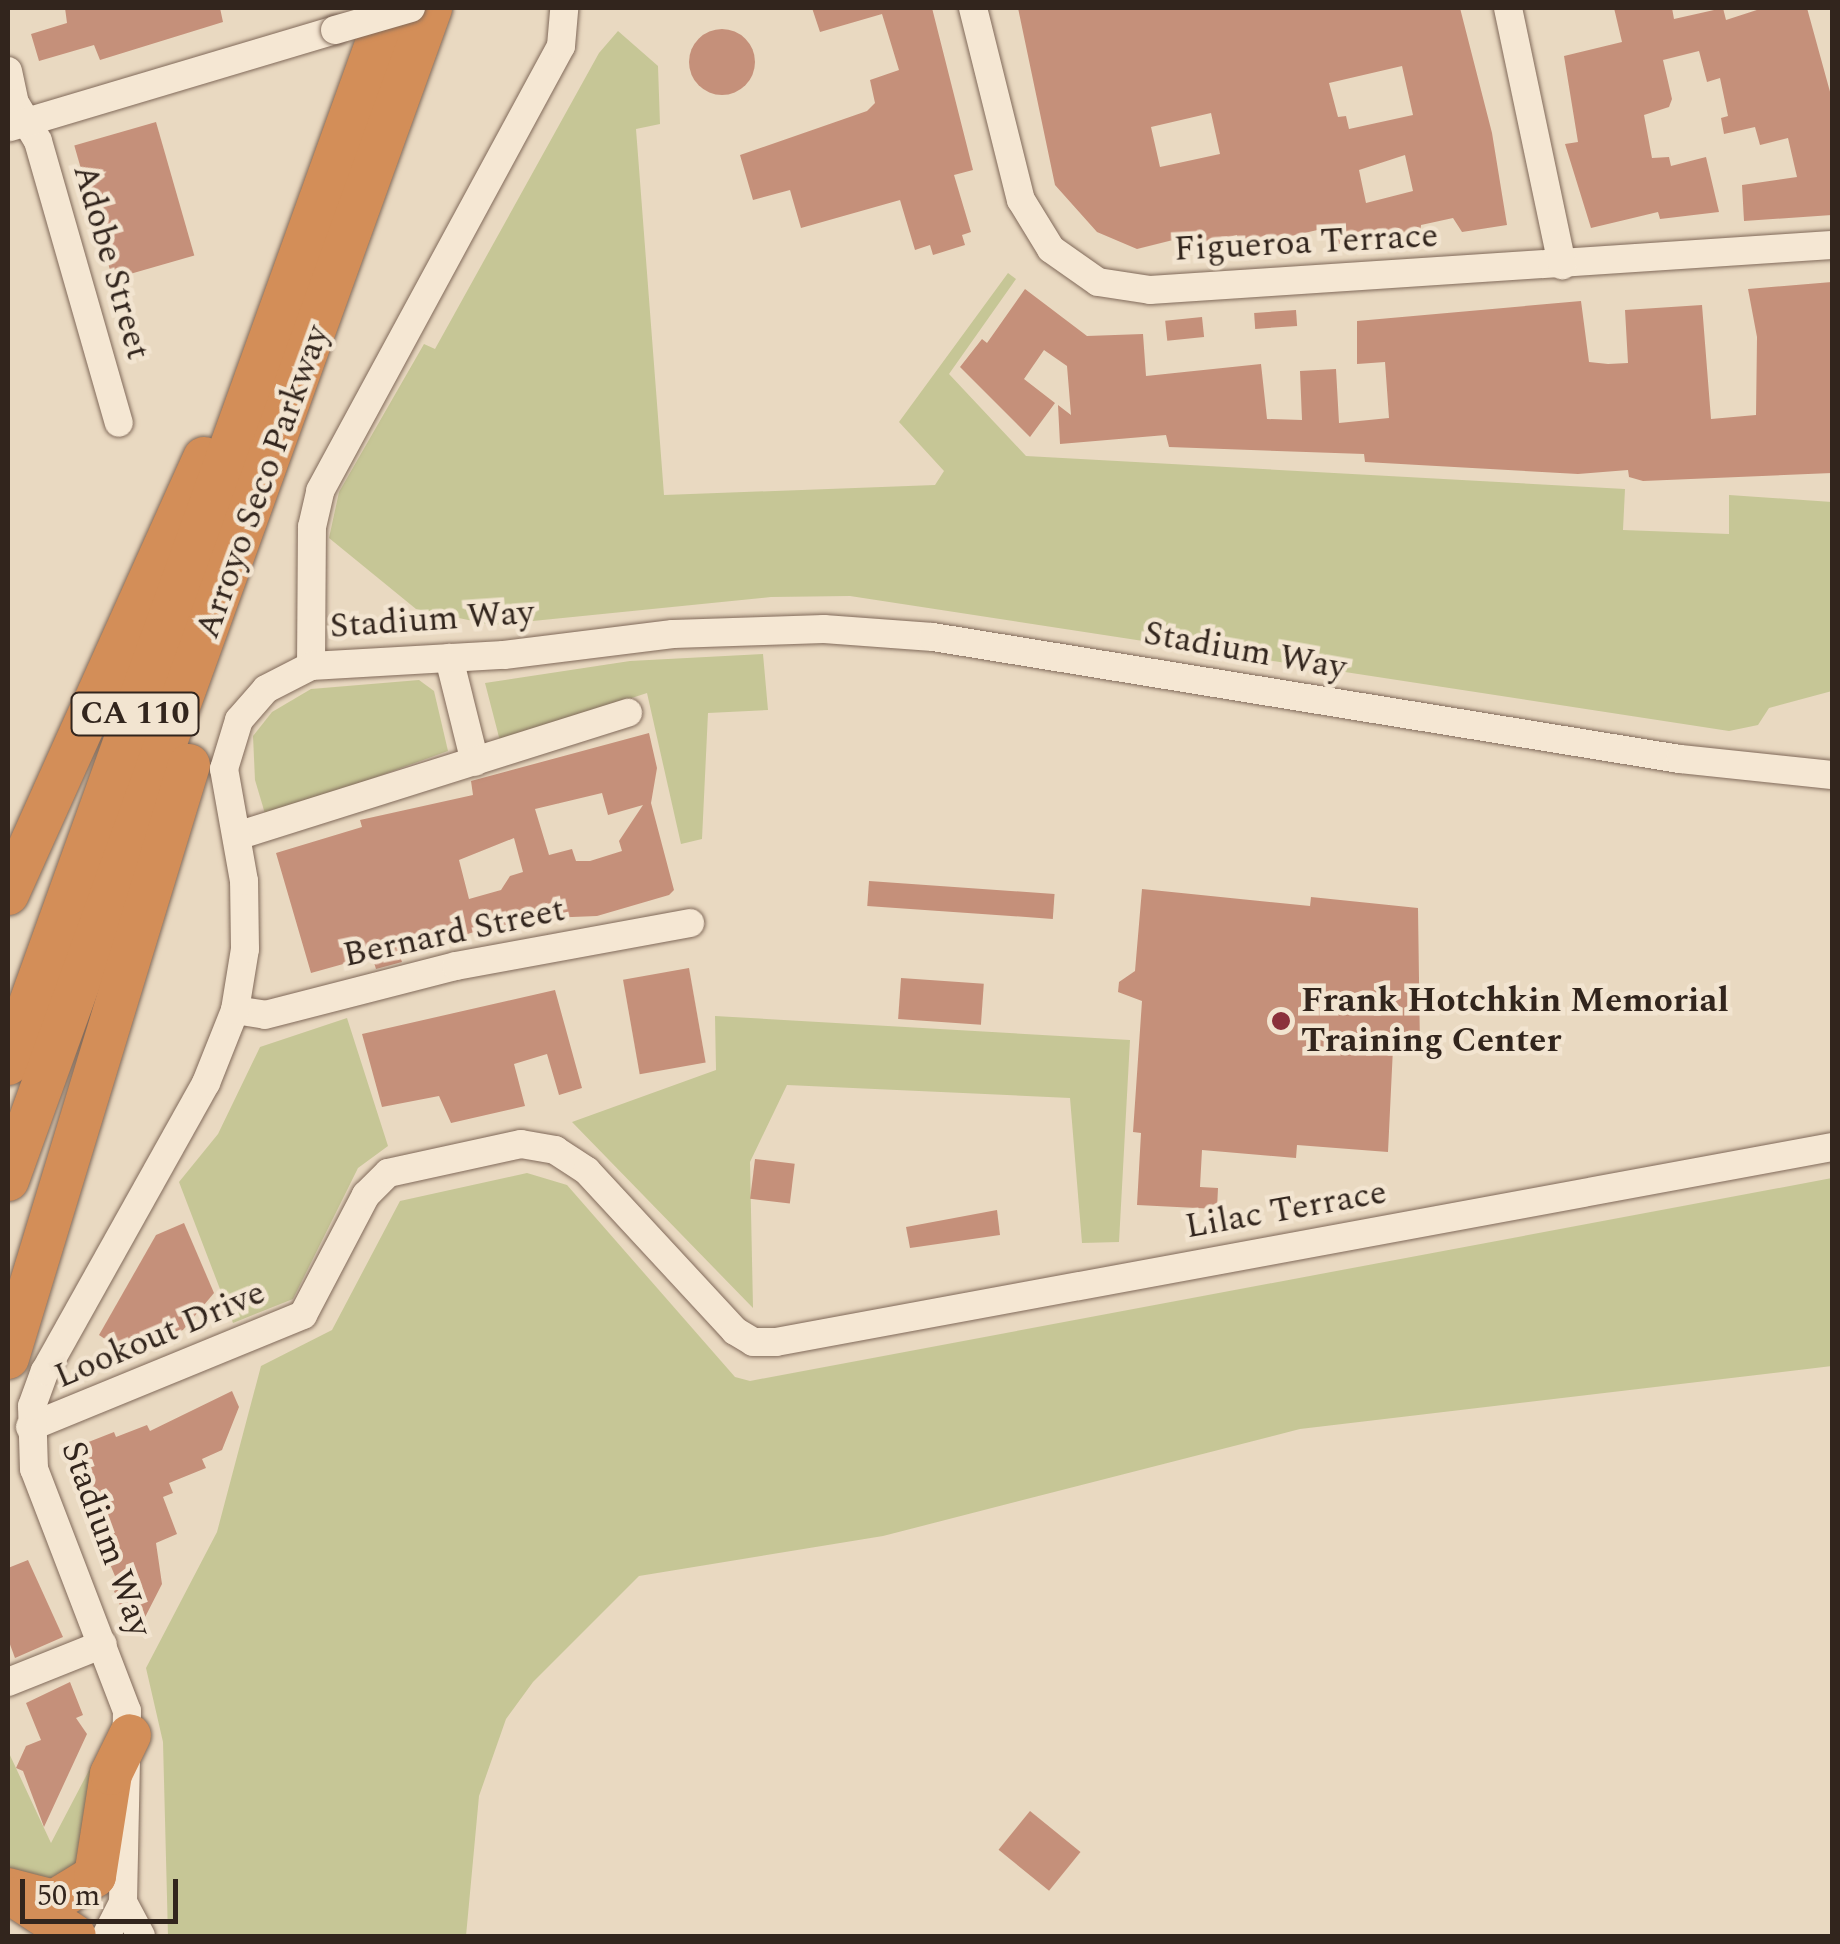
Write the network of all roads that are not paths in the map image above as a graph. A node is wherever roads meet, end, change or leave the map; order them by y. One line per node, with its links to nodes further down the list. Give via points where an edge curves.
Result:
1 (388, 8): 11 (highway, Arroyo Seco Parkway / CA 110)
2 (411, 8): 8 (street, bridge)
3 (431, 8): 13 (highway, Arroyo Seco Parkway / CA 110)
4 (564, 8): 15 (street, via 562,46 320,492 312,528)
5 (973, 8): 10 (street, Figueroa Terrace, via 1020,200 1051,248 1098,282 1132,291)
6 (1508, 8): 10 (street)
7 (8, 71): 8 (street, Adobe Street)
8 (17, 125): 12 (street, Adobe Street, via 38,141)
9 (1832, 244): 10 (street, Figueroa Terrace)
10 (1562, 266)
11 (262, 364): 20 (highway, via 190,480); 23 (highway, Arroyo Seco Parkway / CA 110)
12 (119, 423)
13 (238, 556): 25 (highway, Arroyo Seco Parkway / CA 110); 27 (highway, via 208,702)
14 (449, 658): 15 (street, Stadium Way); 17 (street); 18 (street, Stadium Way, via 750,630 933,637 1680,759)
15 (311, 666): 19 (street, Stadium Way, via 266,689 239,720 224,769)
16 (628, 713): 17 (street)
17 (475, 762): 19 (street)
18 (1832, 774)
19 (237, 836): 22 (street, Stadium Way, via 245,950)
20 (8, 894)
21 (690, 923): 22 (street, Bernard Street, via 456,966 265,1015)
22 (235, 1010): 28 (street, Stadium Way, via 206,1084 40,1380)
23 (8, 1064)
24 (1832, 1147): 26 (street, Lilac Terrace)
25 (8, 1180)
26 (753, 1342): 28 (street, Lookout Drive, via 586,1171 555,1150 521,1144 388,1173 366,1195 303,1315)
27 (8, 1358)
28 (30, 1427): 29 (street, Stadium Way, via 34,1468)
29 (103, 1644): 30 (street); 31 (street, Stadium Way)
30 (8, 1682)
31 (130, 1735): 32 (highway, via 111,1774 95,1876 54,1901); 33 (street, Stadium Way)
32 (8, 1890): 34 (highway)
33 (124, 1902): 35 (street, Stadium Way); 36 (street, Stadium Way)
34 (75, 1936)
35 (106, 1936)
36 (141, 1936)

